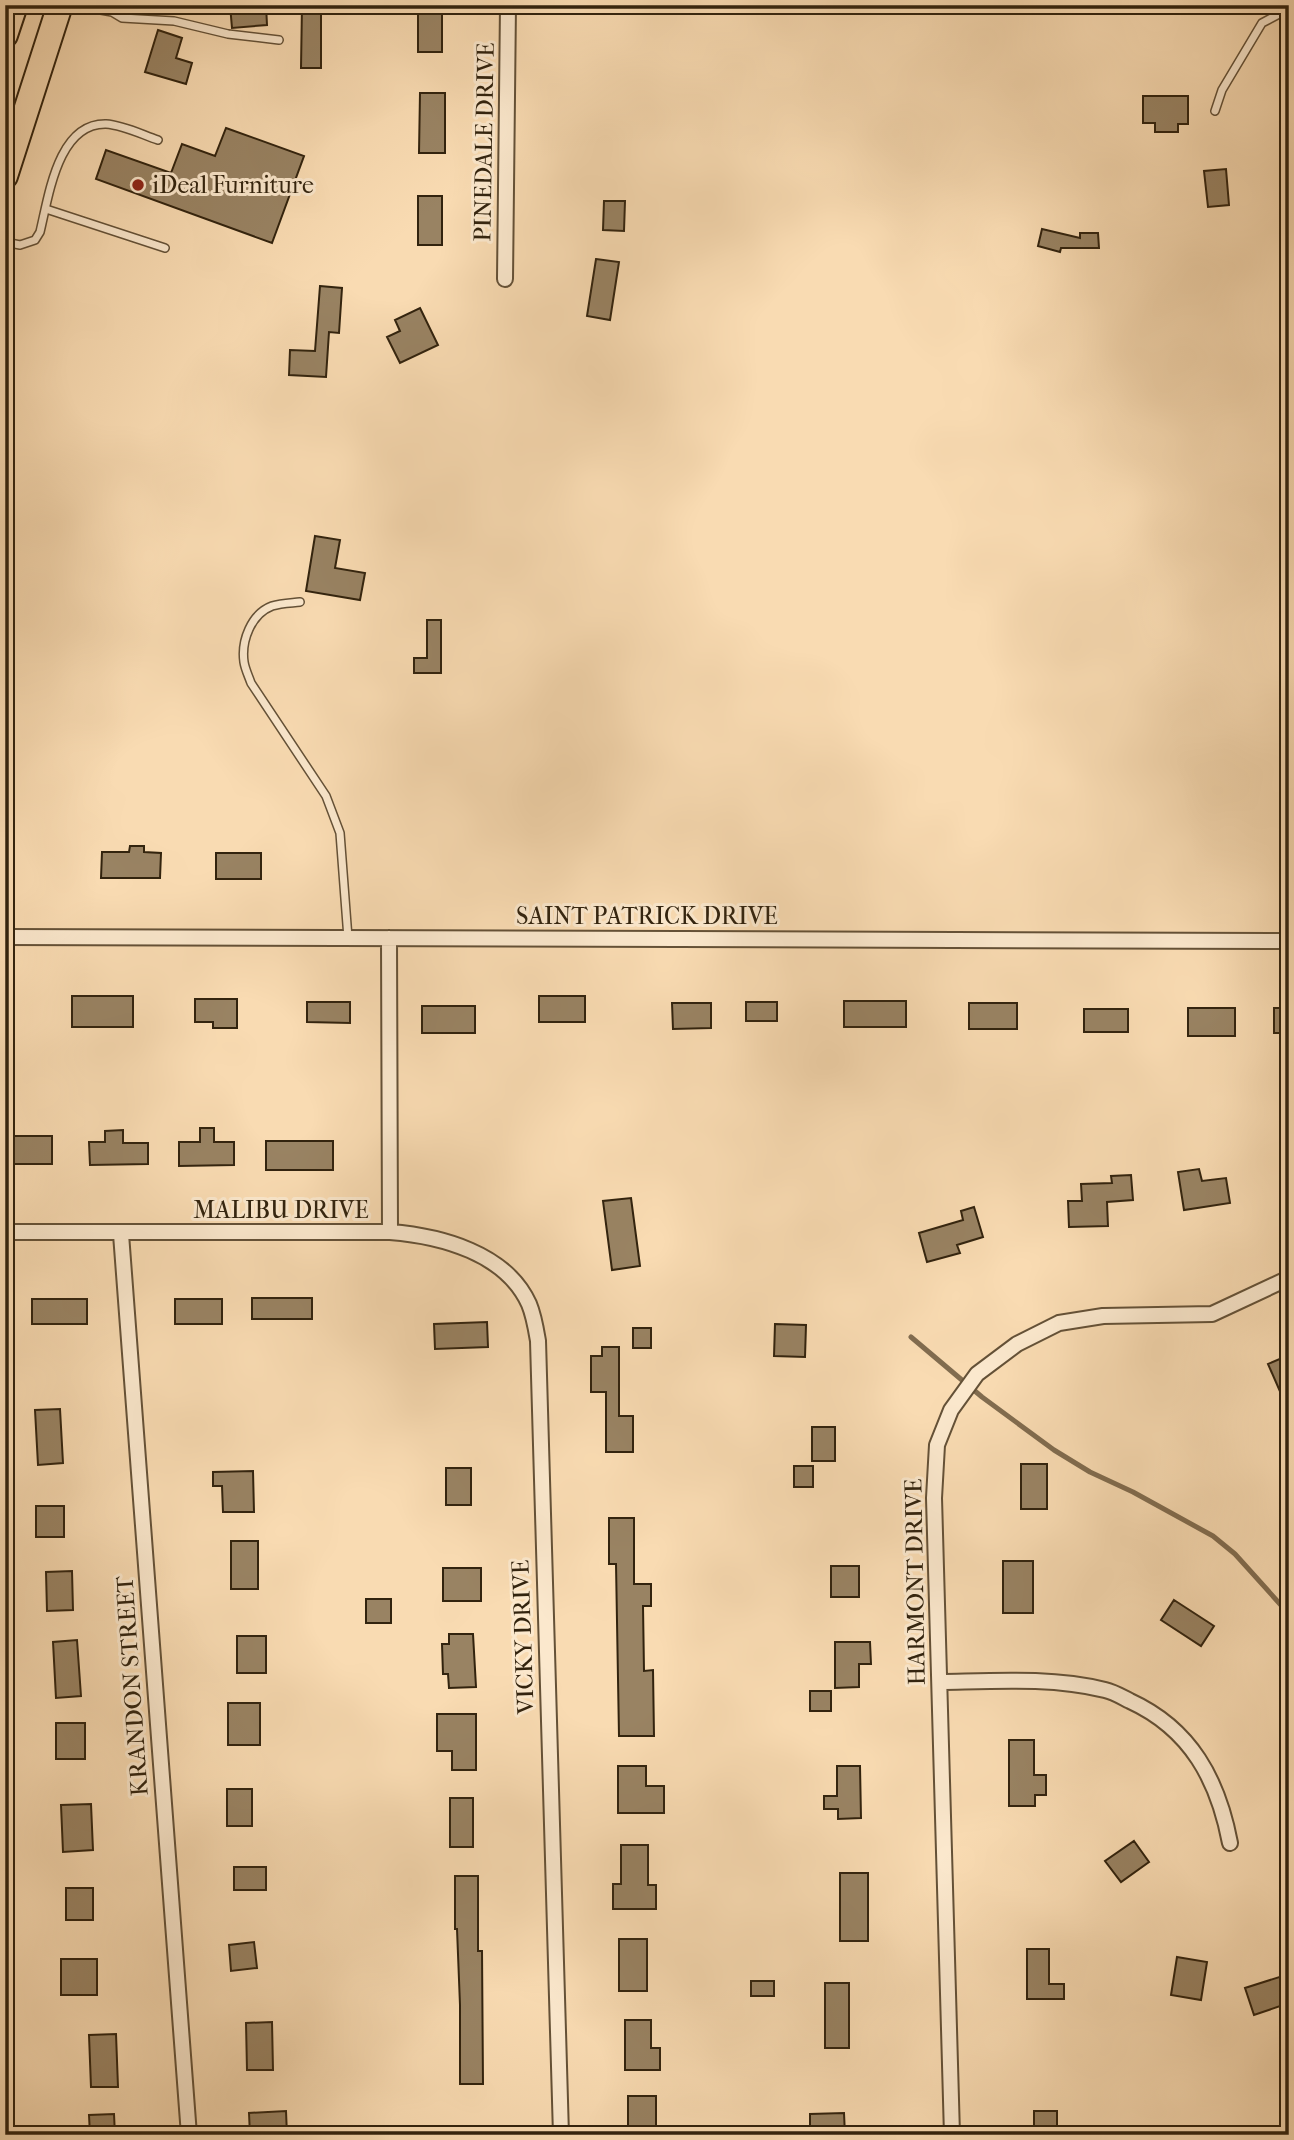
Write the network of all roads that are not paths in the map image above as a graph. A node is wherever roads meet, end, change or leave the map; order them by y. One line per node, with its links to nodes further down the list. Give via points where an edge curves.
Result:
1 (15, 5): 7 (highway)
2 (60, 5): 11 (highway)
3 (72, 5): 5 (lane)
4 (508, 5): 15 (street, PINEDALE DRIVE)
5 (112, 8): 8 (lane, via 122,18 174,21)
6 (1289, 12): 9 (lane, via 1262,23 1222,90)
7 (5, 35)
8 (279, 40)
9 (1215, 111)
10 (159, 140): 12 (lane, via 109,124 78,132 66,147)
11 (5, 176)
12 (46, 209): 13 (lane, via 35,240); 14 (lane)
13 (5, 242)
14 (165, 248)
15 (505, 279)
16 (300, 602): 18 (lane, via 264,610 250,625 244,662 251,683 326,796 340,833)
17 (5, 937): 18 (street, SAINT PATRICK DRIVE)
18 (348, 938): 19 (street, SAINT PATRICK DRIVE)
19 (389, 938): 20 (street, SAINT PATRICK DRIVE); 21 (street, MALIBU DRIVE)
20 (1289, 941)
21 (390, 1231): 23 (street, MALIBU DRIVE); 28 (street, VICKY DRIVE, via 439,1238 496,1266 522,1292 536,1324)
22 (5, 1233): 23 (street, MALIBU DRIVE)
23 (121, 1234): 27 (street, KRANDON STREET)
24 (1289, 1278): 25 (street, HARMONT DRIVE, via 1212,1314 1103,1316 1059,1323 1017,1344 978,1374 951,1410 937,1445 934,1498)
25 (940, 1682): 26 (street, via 1072,1684 1108,1690 1147,1708 1182,1736 1203,1763 1223,1808); 29 (street, HARMONT DRIVE)
26 (1230, 1843)
27 (189, 2135)
28 (561, 2135)
29 (952, 2135)

